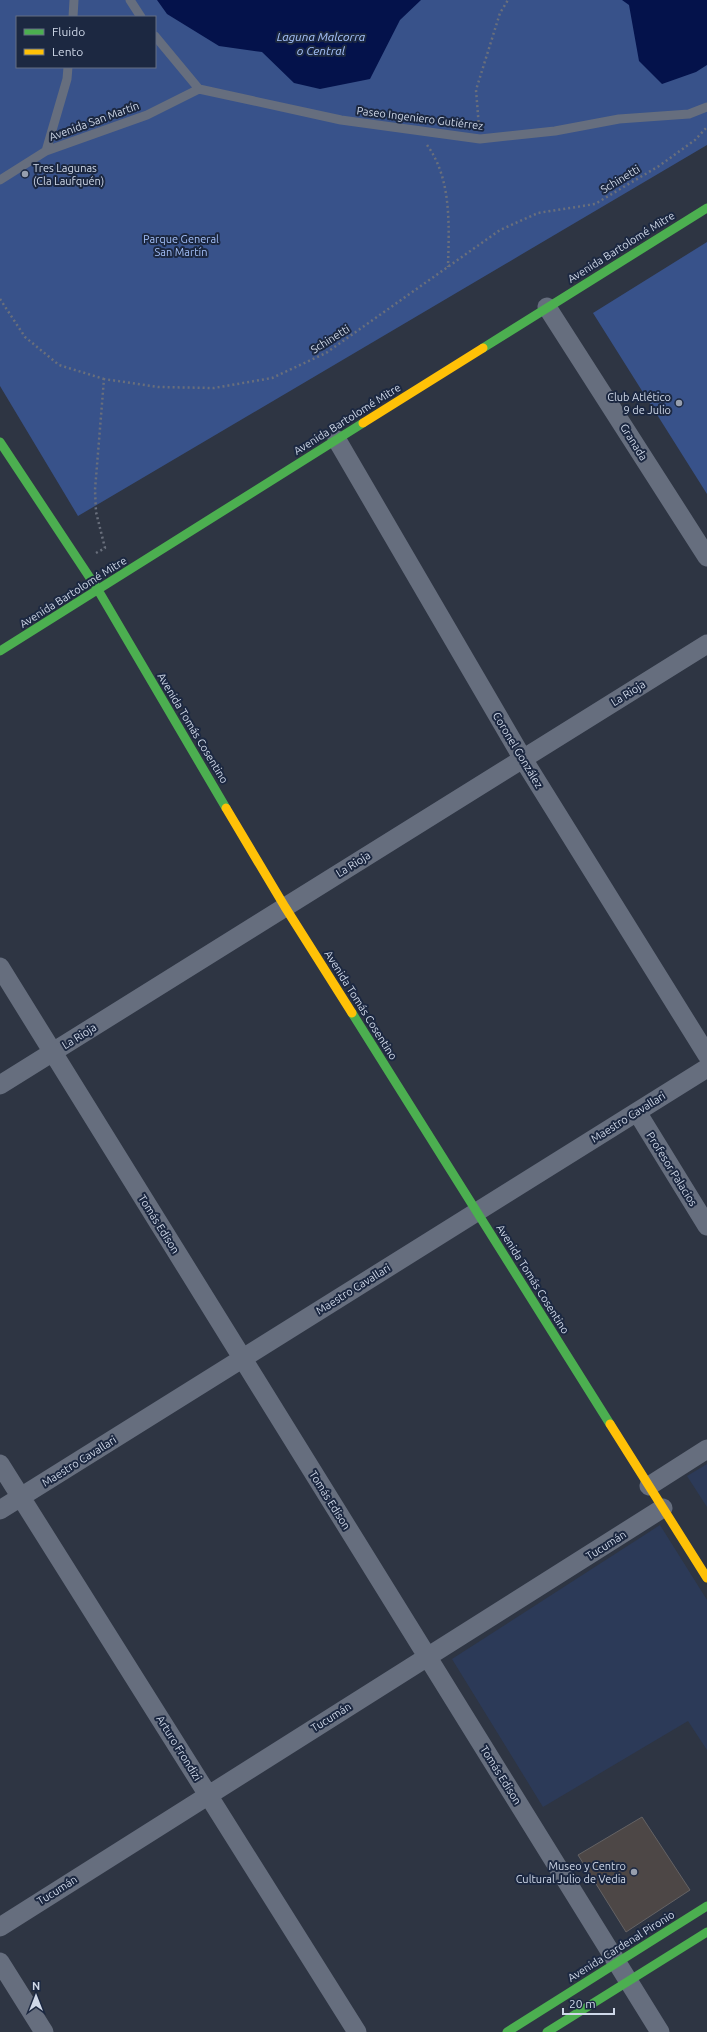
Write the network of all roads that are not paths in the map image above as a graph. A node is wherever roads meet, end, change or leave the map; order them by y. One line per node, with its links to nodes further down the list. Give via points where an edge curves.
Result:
1 (74, 0): 3 (lane)
2 (130, 0): 4 (lane)
3 (73, 16)
4 (140, 16)
5 (156, 37): 7 (lane)
6 (68, 68): 9 (lane)
7 (200, 89): 8 (lane, Paseo Ingeniero Gutiérrez, via 341,120 480,139 555,131 619,119 689,114); 9 (lane, Avenida San Martín, via 147,115)
8 (707, 107)
9 (46, 151): 10 (lane, Avenida San Martín)
10 (0, 180)
11 (707, 208): 12 (main road, Avenida Bartolomé Mitre)
12 (547, 307): 13 (main road, Avenida Bartolomé Mitre); 15 (street, Granada)
13 (337, 440): 16 (main road, Avenida Bartolomé Mitre); 19 (street, Coronel González)
14 (0, 442): 16 (main road, Avenida Tomás Cosentino)
15 (707, 558)
16 (98, 590): 18 (main road, Avenida Bartolomé Mitre); 20 (main road, Avenida Tomás Cosentino)
17 (707, 644): 19 (street, La Rioja)
18 (0, 651)
19 (523, 759): 20 (street, La Rioja); 23 (street, Coronel González)
20 (285, 907): 22 (street, La Rioja); 27 (main road, Avenida Tomás Cosentino)
21 (0, 967): 22 (street, Tomás Edison)
22 (52, 1053): 25 (street, La Rioja); 29 (street, Tomás Edison)
23 (707, 1055)
24 (707, 1068): 26 (street, Maestro Cavallari)
25 (0, 1085)
26 (637, 1112): 27 (street, Maestro Cavallari); 28 (street, Profesor Palacios)
27 (477, 1212): 29 (street, Maestro Cavallari); 32 (main road, Avenida Tomás Cosentino)
28 (707, 1226)
29 (242, 1358): 33 (street, Maestro Cavallari); 37 (street, Tomás Edison)
30 (707, 1449): 32 (street)
31 (0, 1464): 33 (street, Arturo Frondizi)
32 (649, 1486): 34 (main road, Avenida Tomás Cosentino)
33 (21, 1497): 35 (street, Maestro Cavallari); 38 (street, Arturo Frondizi)
34 (663, 1508): 36 (main road, Avenida Tomás Cosentino); 37 (street, Tucumán)
35 (0, 1510)
36 (707, 1578)
37 (428, 1656): 38 (street, Tucumán); 43 (street, Tomás Edison)
38 (208, 1795): 40 (street, Tucumán); 46 (street, Arturo Frondizi)
39 (707, 1906): 43 (main road, Avenida Cardenal Pironio)
40 (0, 1927)
41 (707, 1932): 44 (main road)
42 (0, 1962): 45 (street)
43 (617, 1963): 44 (street, Tomás Edison); 47 (main road, Avenida Cardenal Pironio)
44 (628, 1981): 48 (main road); 49 (street, Tomás Edison)
45 (44, 2032)
46 (357, 2032)
47 (507, 2032)
48 (547, 2032)
49 (660, 2032)

